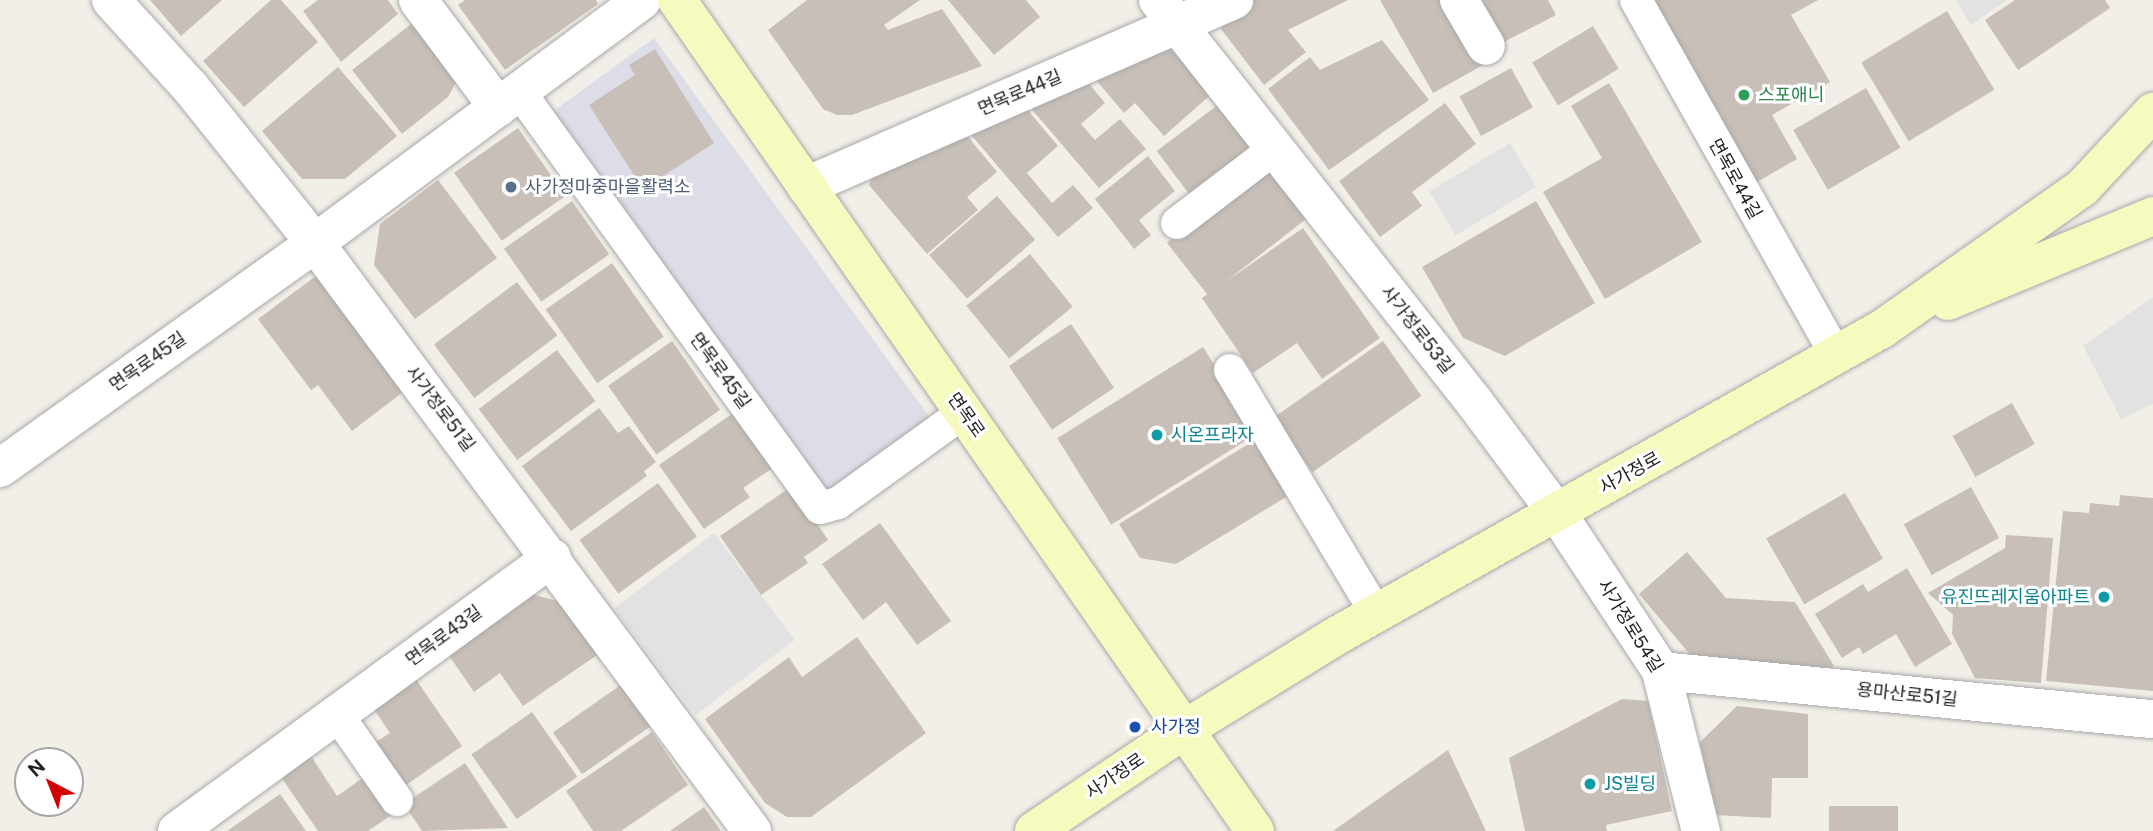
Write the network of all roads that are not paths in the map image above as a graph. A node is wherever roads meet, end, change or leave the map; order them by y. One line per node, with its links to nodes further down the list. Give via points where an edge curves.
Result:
1 (111, 0): 18 (street, 사가정로51길, via 190,87)
2 (418, 0): 10 (street, 면목로45길)
3 (642, 0): 10 (street, 면목로45길)
4 (677, 0): 14 (main road, 면목로)
5 (1234, 0): 8 (street, 면목로44길)
6 (1459, 0): 9 (street)
7 (1636, 0): 20 (lane, 면목로44길)
8 (1167, 13): 13 (street, 사가정로53길); 14 (street, 면목로44길)
9 (1486, 46)
10 (508, 99): 18 (street, 면목로45길); 22 (lane, 면목로45길, via 820,508 838,503)
11 (2153, 112): 15 (main road)
12 (2153, 132): 15 (main road)
13 (1274, 149): 17 (lane); 24 (street, 사가정로53길)
14 (806, 186): 22 (main road, 면목로)
15 (2082, 187): 19 (main road)
16 (2153, 216): 19 (main road)
17 (1177, 223)
18 (315, 243): 23 (street, 면목로45길); 25 (street, 사가정로51길)
19 (1882, 329): 20 (main road, 사가정로)
20 (1837, 357): 24 (main road, 사가정로)
21 (1230, 370): 26 (lane)
22 (964, 412): 30 (main road, 면목로)
23 (0, 468)
24 (1557, 513): 26 (main road, 사가정로); 27 (street, 사가정로54길)
25 (552, 558): 28 (street, 면목로43길); 33 (street, 사가정로51길)
26 (1376, 613): 30 (main road, 사가정로)
27 (1661, 671): 29 (street, 용마산로51길); 36 (street, 사가정로54길)
28 (337, 714): 31 (lane); 32 (street, 면목로43길)
29 (2153, 719)
30 (1185, 729): 34 (main road, 사가정로); 35 (main road, 면목로)
31 (397, 800)
32 (189, 828)
33 (752, 831)
34 (1034, 831)
35 (1255, 831)
36 (1701, 831)

